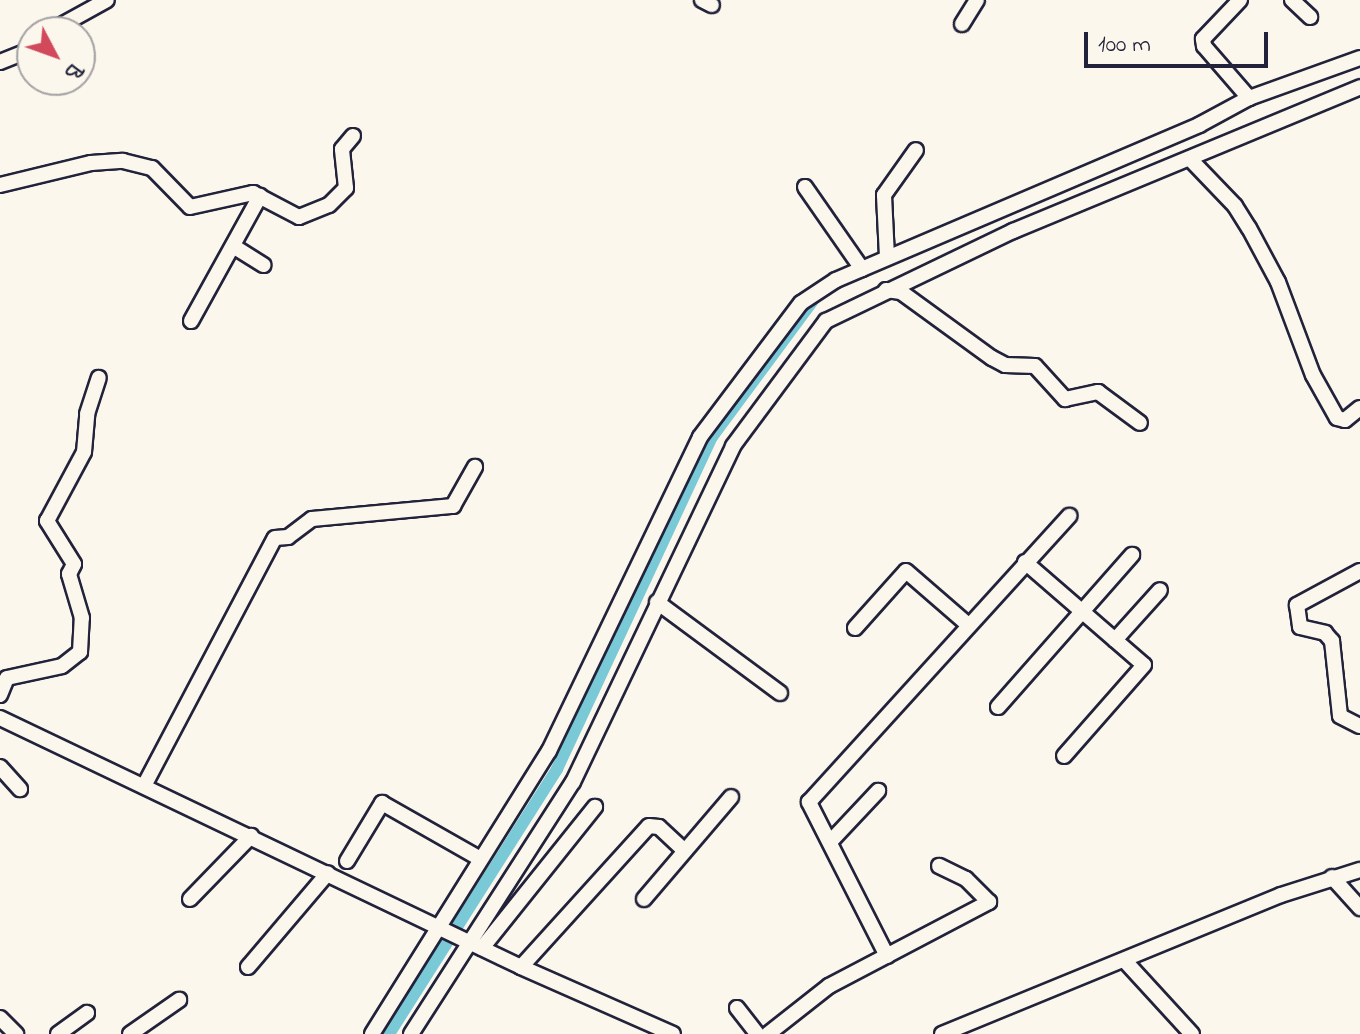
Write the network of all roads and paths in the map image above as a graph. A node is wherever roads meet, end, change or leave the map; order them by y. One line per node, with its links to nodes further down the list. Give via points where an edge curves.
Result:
1 (107, 0): 5 (street)
2 (977, 0): 7 (street)
3 (1240, 0): 10 (street, via 1203,39)
4 (1292, 0): 6 (street)
5 (78, 16)
6 (1310, 17)
7 (962, 24)
8 (1360, 58): 10 (street)
9 (1360, 87): 13 (street)
10 (1249, 98): 18 (street, via 1199,125)
11 (353, 136): 16 (street, via 342,149 348,178 337,201 299,217)
12 (916, 150): 18 (street, via 884,195)
13 (1190, 159): 21 (street); 24 (street, via 1249,228 1337,418 1345,420)
14 (0, 185): 16 (street, via 91,163 123,161 152,168 190,207 242,192)
15 (805, 187): 20 (street)
16 (260, 196): 17 (street)
17 (233, 246): 19 (street); 22 (street)
18 (887, 257): 20 (street)
19 (263, 265)
20 (862, 269): 52 (street, via 801,303 700,437 549,751)
21 (885, 290): 25 (street, via 901,292 1005,365 1035,366 1065,399 1098,392); 32 (street, via 826,321 733,446)
22 (191, 321)
23 (99, 378): 38 (street, via 87,414 84,452 47,521 74,564 69,574 82,618 80,652 62,666 7,678)
24 (1360, 408)
25 (1140, 423)
26 (475, 467): 44 (street, via 453,506 312,519 288,537 275,538)
27 (1069, 516): 29 (street)
28 (1132, 555): 33 (street)
29 (1025, 562): 33 (street); 34 (street)
30 (1360, 571): 41 (street, via 1297,605 1300,627 1325,633 1332,641 1340,716)
31 (1160, 590): 36 (street)
32 (657, 602): 37 (street); 62 (street, via 573,782)
33 (1083, 611): 36 (street); 39 (street)
34 (966, 623): 35 (street, via 906,571); 50 (street, via 809,802)
35 (855, 628)
36 (1115, 640): 42 (street, via 1144,665)
37 (780, 693)
38 (0, 695)
39 (998, 707)
40 (0, 718): 44 (street)
41 (1360, 726)
42 (1064, 756)
43 (0, 767): 45 (street)
44 (144, 786): 49 (street)
45 (20, 789)
46 (878, 791): 50 (street)
47 (731, 797): 51 (street)
48 (595, 807): 62 (street)
49 (251, 836): 56 (street); 58 (street)
50 (831, 841): 63 (street)
51 (685, 851): 59 (street); 66 (street, via 659,827 649,826)
52 (479, 858): 53 (street, via 382,803); 61 (street)
53 (347, 861)
54 (939, 866): 63 (street, via 966,879 989,902)
55 (1360, 870): 57 (street)
56 (328, 873): 61 (street); 65 (street)
57 (1332, 877): 60 (street); 64 (street)
58 (190, 899)
59 (644, 899)
60 (1360, 908)
61 (438, 927): 62 (street); 74 (street)
62 (470, 942): 66 (street); 75 (street)
63 (887, 956): 78 (street, via 829,986)
64 (1125, 961): 79 (street); 80 (street)
65 (248, 967)
66 (521, 967): 76 (street)
67 (179, 1000): 73 (street)
68 (737, 1008): 77 (street)
69 (87, 1013): 72 (street)
70 (0, 1018): 71 (street)
71 (16, 1034)
72 (58, 1034)
73 (130, 1034)
74 (372, 1034)
75 (411, 1034)
76 (673, 1034)
77 (757, 1034)
78 (768, 1034)
79 (942, 1034)
80 (1192, 1034)

